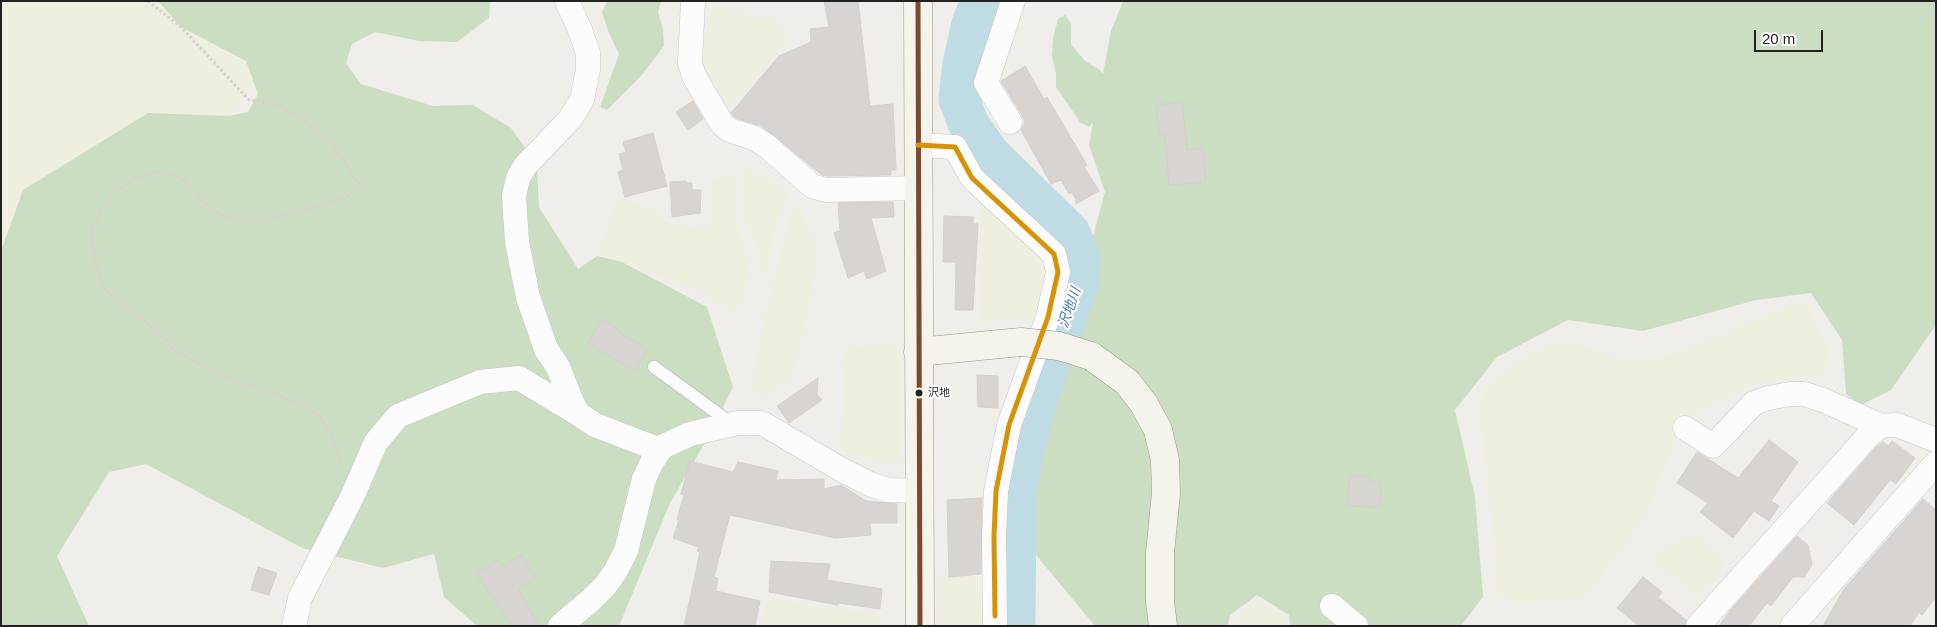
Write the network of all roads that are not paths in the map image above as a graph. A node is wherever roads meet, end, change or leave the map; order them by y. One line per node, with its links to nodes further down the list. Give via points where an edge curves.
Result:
1 (567, 1): 10 (street, via 588,54 582,100 564,125 525,166 514,196 517,242 528,297 546,349)
2 (694, 1): 7 (street, via 690,63 694,76 722,124 729,130 767,146 812,186 826,190)
3 (918, 1): 6 (street)
4 (1013, 1): 5 (street, via 986,83)
5 (1010, 122)
6 (918, 145): 7 (street); 22 (street, via 955,147 972,178 1054,254 1058,272 1048,317 1009,425 996,491)
7 (918, 188): 8 (street)
8 (918, 352): 17 (street); 23 (street, bridge, via 1021,342 1059,346 1091,356 1127,382 1158,430 1165,460 1166,493 1160,553)
9 (654, 367): 11 (lane)
10 (580, 415): 15 (street, via 602,428); 19 (street, via 519,378 480,382 398,416 376,442 300,598)
11 (732, 424): 15 (street, via 690,434); 17 (street, via 762,423 870,484 888,490)
12 (1881, 426): 13 (street, via 1823,400 1804,394 1790,394 1754,403 1714,446); 14 (street, via 1897,426); 25 (street, via 1869,434)
13 (1685, 428)
14 (1936, 440)
15 (660, 450): 20 (street, via 644,479 626,551 615,572 596,595)
16 (1936, 463): 26 (street)
17 (919, 491): 21 (street)
18 (1332, 606): 24 (street)
19 (294, 626)
20 (560, 626)
21 (920, 626)
22 (995, 626)
23 (1163, 626)
24 (1356, 626)
25 (1698, 626)
26 (1792, 626)

